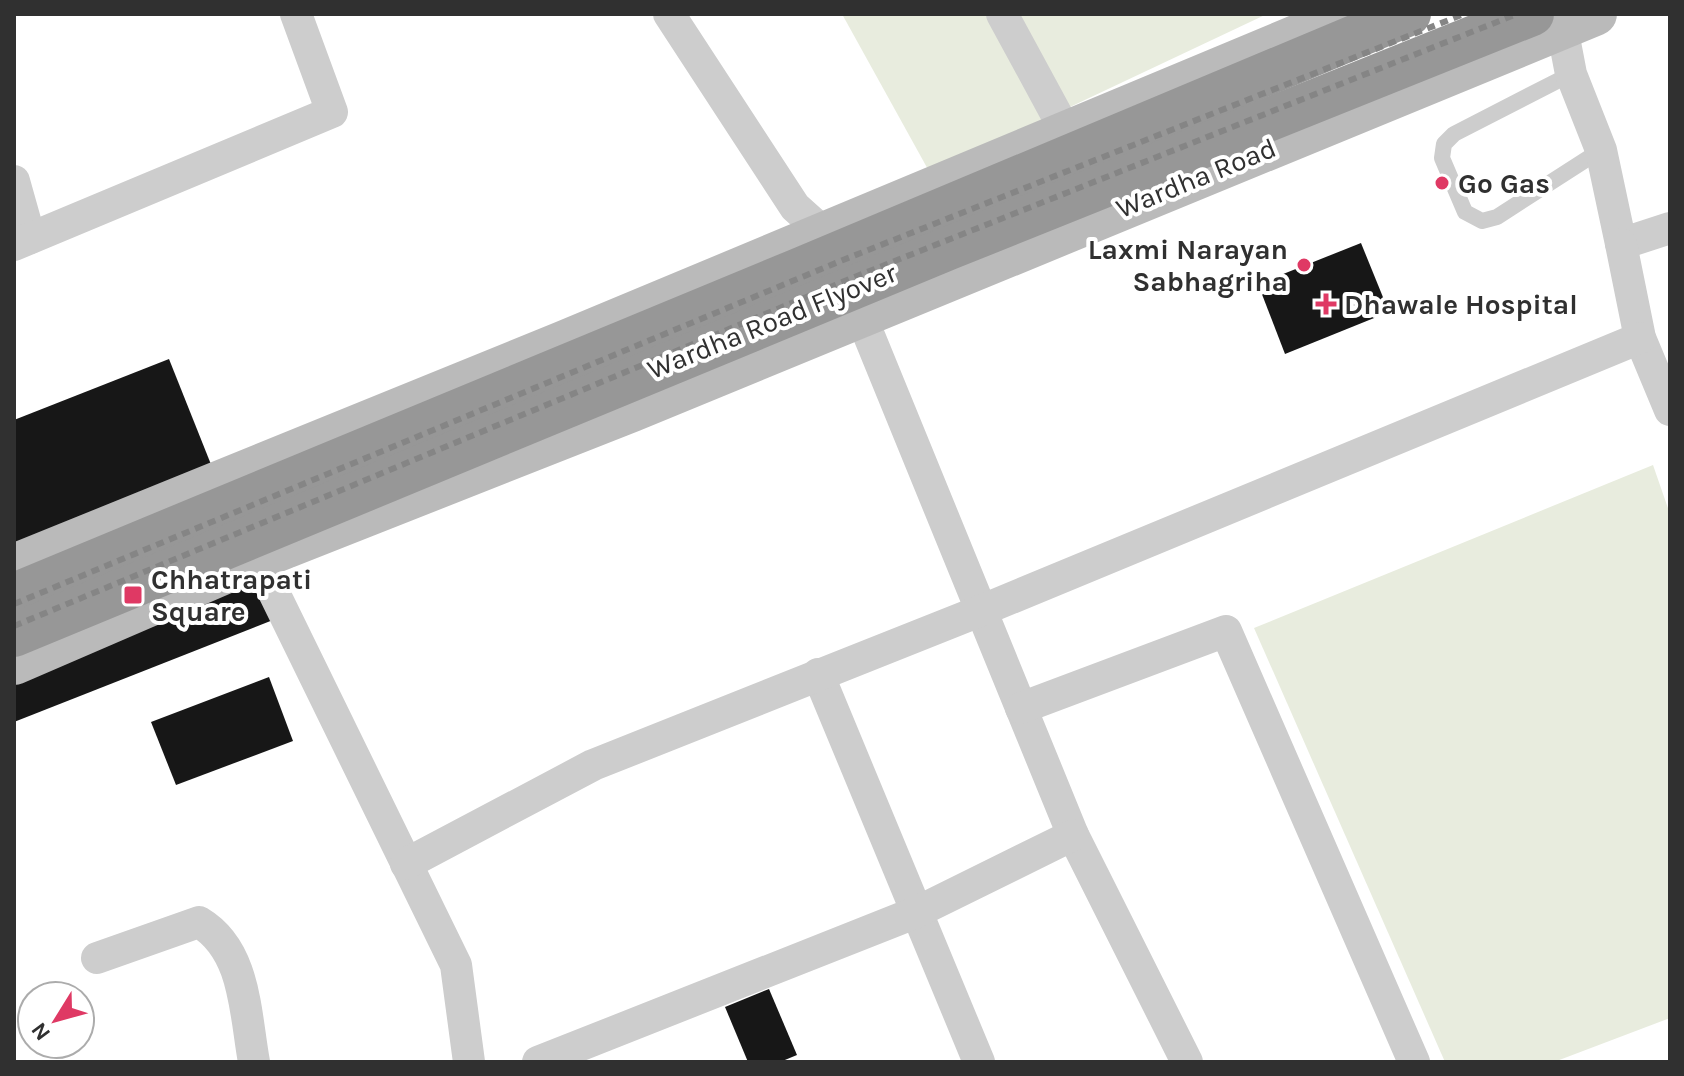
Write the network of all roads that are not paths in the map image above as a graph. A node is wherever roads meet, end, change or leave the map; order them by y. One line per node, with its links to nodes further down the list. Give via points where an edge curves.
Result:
1 (296, 14): 13 (street, via 332,112)
2 (669, 14): 12 (street, via 795,207)
3 (1002, 14): 8 (street)
4 (1351, 14): 8 (street)
5 (1409, 14): 20 (highway, Wardha Road Flyover)
6 (1563, 18): 7 (street); 15 (street, Wardha Road); 22 (highway, Wardha Road Flyover, via 934,254)
7 (1571, 74): 9 (street); 9 (lane, via 1454,134 1444,144 1442,158 1465,212 1482,221 1497,217)
8 (1066, 132): 12 (street)
9 (1601, 150): 14 (street)
10 (14, 181): 13 (street)
11 (1670, 228): 14 (street)
12 (824, 233): 19 (street)
13 (22, 241)
14 (1621, 244): 16 (street)
15 (861, 316): 18 (street, Wardha Road); 21 (street)
16 (1640, 338): 17 (street); 21 (street)
17 (1670, 410)
18 (257, 558): 23 (street, Wardha Road); 27 (street)
19 (14, 566)
20 (14, 595)
21 (980, 611): 24 (street); 25 (street)
22 (14, 635)
23 (14, 663)
24 (818, 674): 27 (street, via 593,765); 28 (street)
25 (1021, 708): 26 (street); 35 (street, via 1226,631)
26 (1073, 835): 28 (street); 34 (street)
27 (406, 864): 31 (street, via 456,965)
28 (917, 912): 32 (street); 33 (street)
29 (97, 958): 30 (street, via 199,922 208,927 237,965)
30 (254, 1062)
31 (469, 1062)
32 (538, 1062)
33 (979, 1062)
34 (1187, 1062)
35 (1414, 1062)

